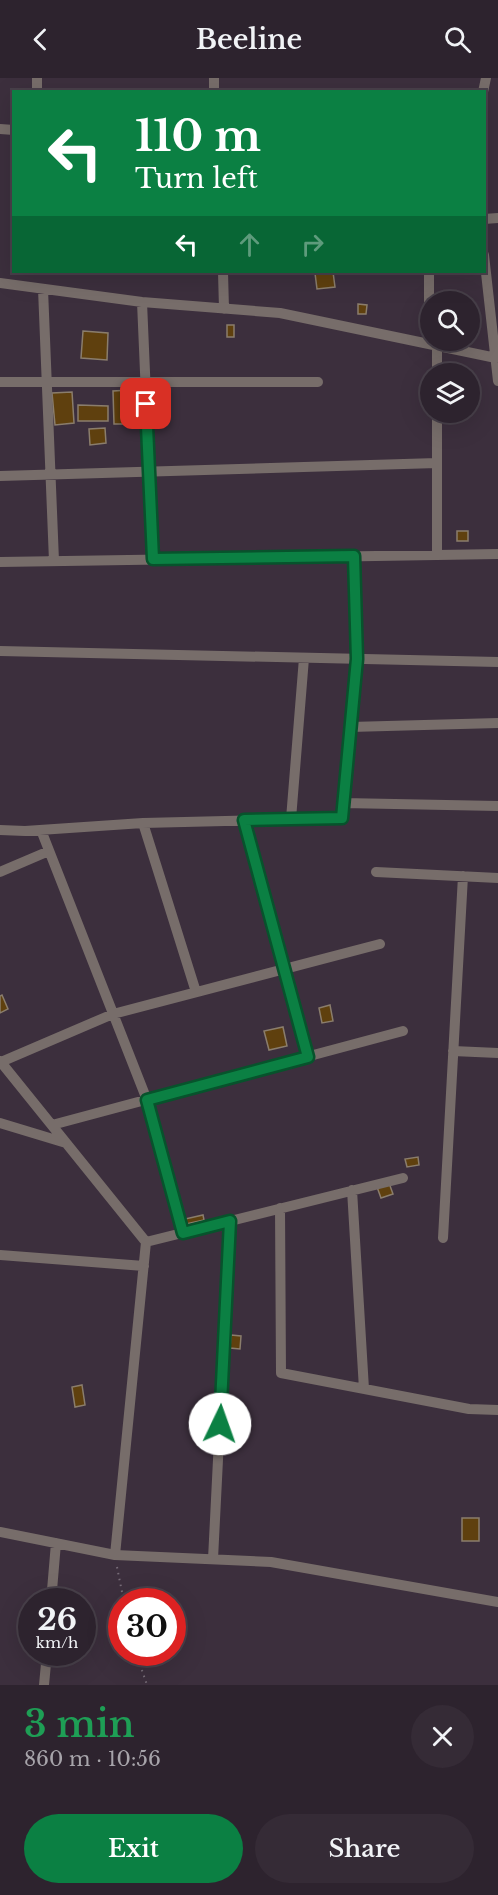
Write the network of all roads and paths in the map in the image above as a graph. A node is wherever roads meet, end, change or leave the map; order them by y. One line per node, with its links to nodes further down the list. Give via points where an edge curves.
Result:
1 (486, 265): 8 (street)
2 (223, 273): 9 (street)
3 (429, 273): 6 (street)
4 (0, 283): 5 (street)
5 (43, 289): 7 (street); 15 (street)
6 (430, 291)
7 (142, 302): 9 (street); 16 (street)
8 (494, 306): 12 (street)
9 (224, 309): 10 (street, via 280,313)
10 (420, 342)
11 (462, 351): 12 (street)
12 (496, 358): 13 (street)
13 (498, 381)
14 (0, 382): 15 (street)
15 (47, 382): 16 (street); 21 (street)
16 (145, 382): 17 (street); 20 (street)
17 (318, 382)
18 (437, 423): 19 (street)
19 (437, 464): 20 (street); 24 (street)
20 (149, 472): 21 (street); 26 (street)
21 (51, 475): 22 (street); 27 (street)
22 (0, 476)
23 (498, 554): 24 (street)
24 (437, 555): 25 (street)
25 (354, 556): 26 (street); 31 (street)
26 (153, 559): 27 (street)
27 (54, 561): 28 (street)
28 (0, 562)
29 (0, 651): 30 (street)
30 (304, 658): 31 (street); 37 (street)
31 (357, 659): 32 (street); 34 (street)
32 (498, 662)
33 (498, 723): 34 (street)
34 (350, 728): 35 (street)
35 (343, 803): 36 (street); 37 (street, via 342,818)
36 (498, 806)
37 (291, 819): 38 (street)
38 (244, 820): 39 (street); 48 (street)
39 (143, 824): 41 (street); 49 (street)
40 (0, 830): 41 (street)
41 (40, 830): 42 (street)
42 (49, 852): 43 (street); 50 (street)
43 (0, 872)
44 (376, 872): 45 (street)
45 (463, 876): 46 (street); 52 (street)
46 (498, 878)
47 (380, 945): 48 (street)
48 (284, 969): 49 (street); 54 (street)
49 (196, 992): 50 (street)
50 (113, 1014): 55 (street); 56 (street)
51 (403, 1031): 54 (street)
52 (453, 1051): 53 (street); 65 (street)
53 (498, 1053)
54 (308, 1057): 56 (street)
55 (1, 1062): 58 (street)
56 (147, 1100): 58 (street); 64 (street)
57 (0, 1123): 59 (street)
58 (52, 1125): 59 (street)
59 (66, 1143): 66 (street)
60 (403, 1178): 61 (street)
61 (352, 1190): 62 (street); 69 (street)
62 (280, 1208): 63 (street); 69 (street, via 281,1373)
63 (230, 1221): 64 (street); 74 (street)
64 (183, 1233): 66 (street)
65 (443, 1238)
66 (146, 1242): 68 (street)
67 (0, 1255): 68 (street)
68 (144, 1266): 73 (street)
69 (364, 1389): 70 (street, via 469,1409)
70 (498, 1410)
71 (0, 1532): 72 (street)
72 (56, 1543): 73 (street); 75 (street)
73 (115, 1555): 74 (street); 76 (path)
74 (213, 1559): 77 (street, via 272,1562)
75 (52, 1588)
76 (121, 1588)
77 (498, 1602)
78 (46, 1666): 80 (street)
79 (140, 1666): 81 (path)
80 (44, 1685)
81 (147, 1685)

